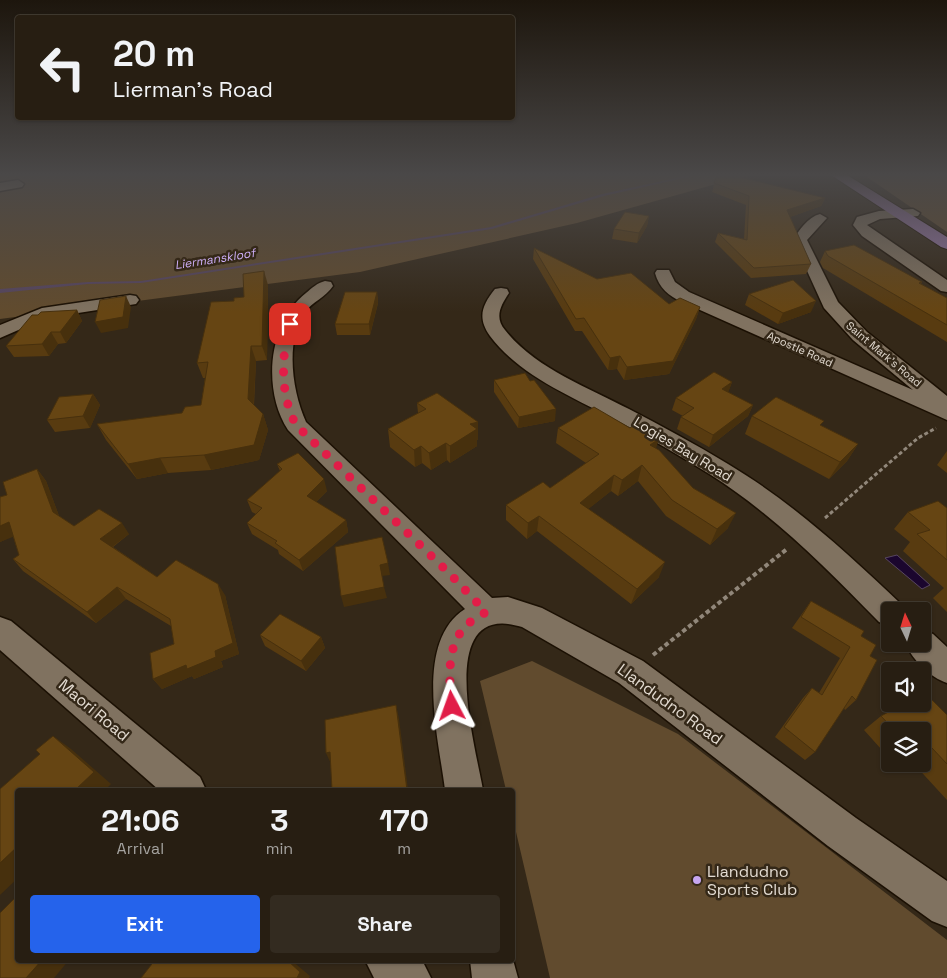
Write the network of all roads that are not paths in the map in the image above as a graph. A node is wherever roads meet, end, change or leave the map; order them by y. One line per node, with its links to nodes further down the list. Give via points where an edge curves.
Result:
1 (817, 221): 11 (street, Saint Mark's Road, via 800,240 830,304 860,336)
2 (862, 221): 7 (street, via 860,225 867,233)
3 (915, 221): 4 (main road)
4 (942, 241)
5 (663, 274): 12 (street, Apostle Road, via 664,282 672,289 700,304)
6 (325, 286): 14 (street, via 298,310 290,324 286,339 284,385 289,412 296,425)
7 (947, 287)
8 (501, 293): 13 (street, Logies Bay Road, via 491,305 492,326 515,351 542,370 658,433 778,508)
9 (130, 300): 10 (street, via 35,314)
10 (0, 332)
11 (947, 409)
12 (947, 413)
13 (881, 604)
14 (486, 612): 19 (street, via 466,625 457,637 450,671); 20 (street, Llandudno Road, via 508,610 530,617 630,672 842,832)
15 (0, 631): 18 (street, Maori Road)
16 (930, 652): 17 (street)
17 (947, 668)
18 (185, 788)
19 (464, 788)
20 (947, 906)
21 (390, 963): 23 (street)
22 (492, 963): 24 (street)
23 (408, 978)
24 (495, 978)

